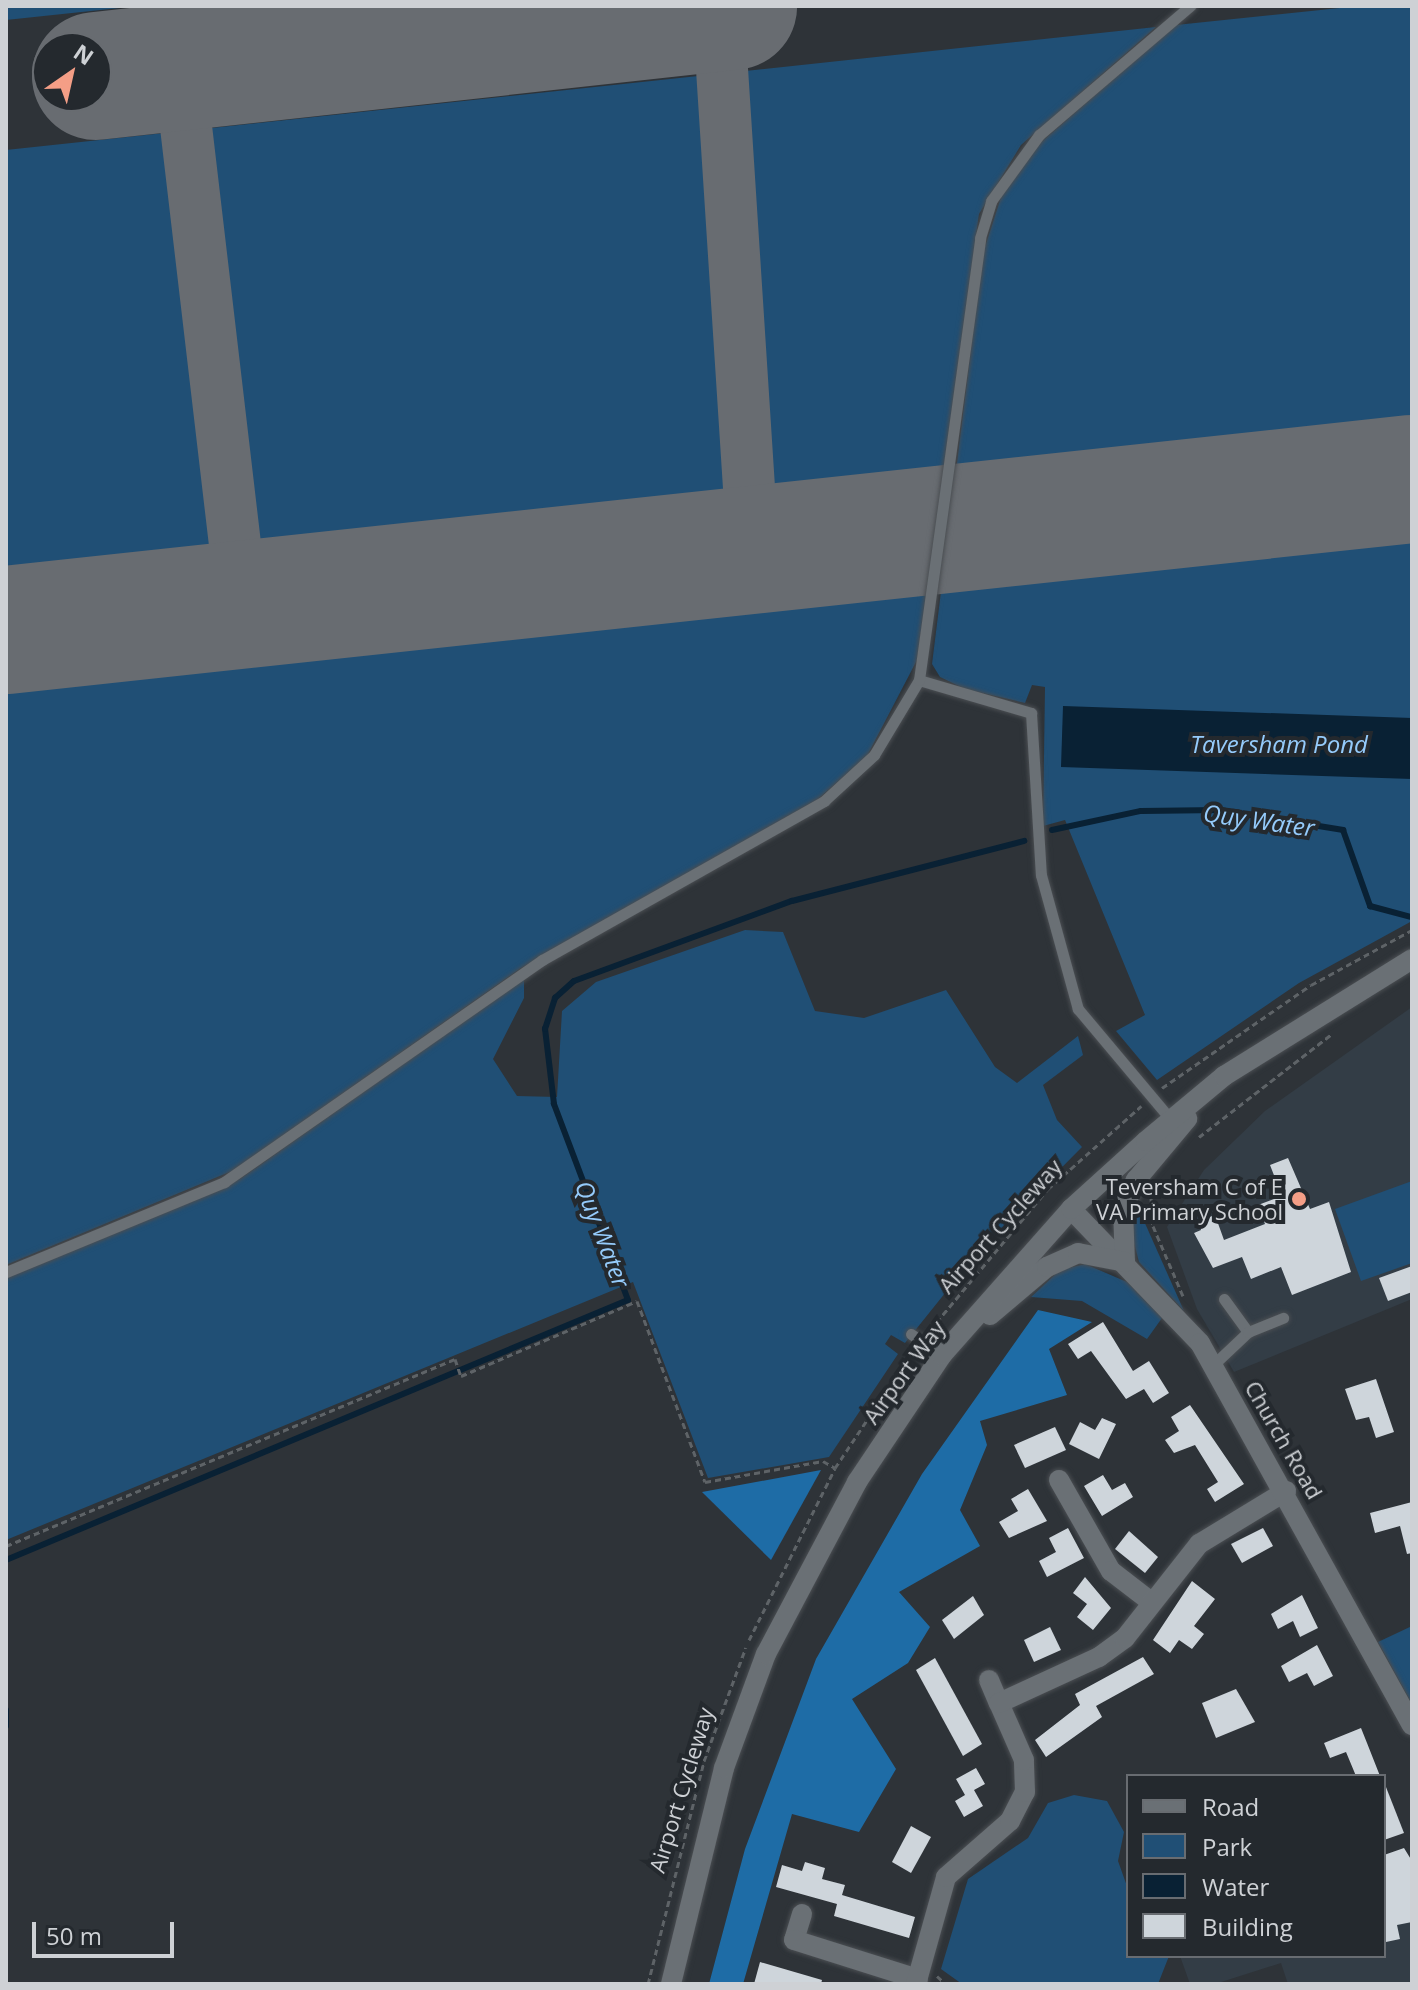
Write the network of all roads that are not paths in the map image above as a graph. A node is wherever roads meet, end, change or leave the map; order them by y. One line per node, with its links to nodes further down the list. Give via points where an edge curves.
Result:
1 (1190, 6): 2 (lane, via 1039,135 991,201 980,238)
2 (919, 680): 5 (lane, via 1031,713 1041,875 1078,1009); 8 (lane, via 874,755 824,801 542,960 224,1182)
3 (1412, 959): 4 (street, Airport Way)
4 (1224, 1076): 5 (street, Airport Way); 7 (street, via 1136,1180 1123,1210)
5 (1171, 1120): 6 (street, Airport Way)
6 (1071, 1209): 7 (street, Church Road); 13 (street, Airport Way)
7 (1125, 1262): 13 (street, via 1078,1253 1047,1267); 14 (street, Church Road)
8 (6, 1272)
9 (1224, 1299): 11 (lane)
10 (1283, 1318): 11 (lane)
11 (1248, 1332): 14 (lane)
12 (916, 1338): 13 (lane)
13 (942, 1355): 23 (street, Airport Way, via 857,1482 766,1654 724,1768)
14 (1213, 1365): 16 (street, Church Road)
15 (1059, 1480): 17 (street, via 1111,1571)
16 (1286, 1491): 17 (street, via 1199,1544); 20 (street, Church Road)
17 (1150, 1601): 19 (street, via 1125,1638 1099,1657)
18 (989, 1680): 19 (street)
19 (999, 1703): 22 (street, via 1024,1760 1025,1792 1010,1821 946,1877)
20 (1412, 1725)
21 (802, 1914): 22 (street, via 794,1940)
22 (917, 1981)
23 (671, 1984)

